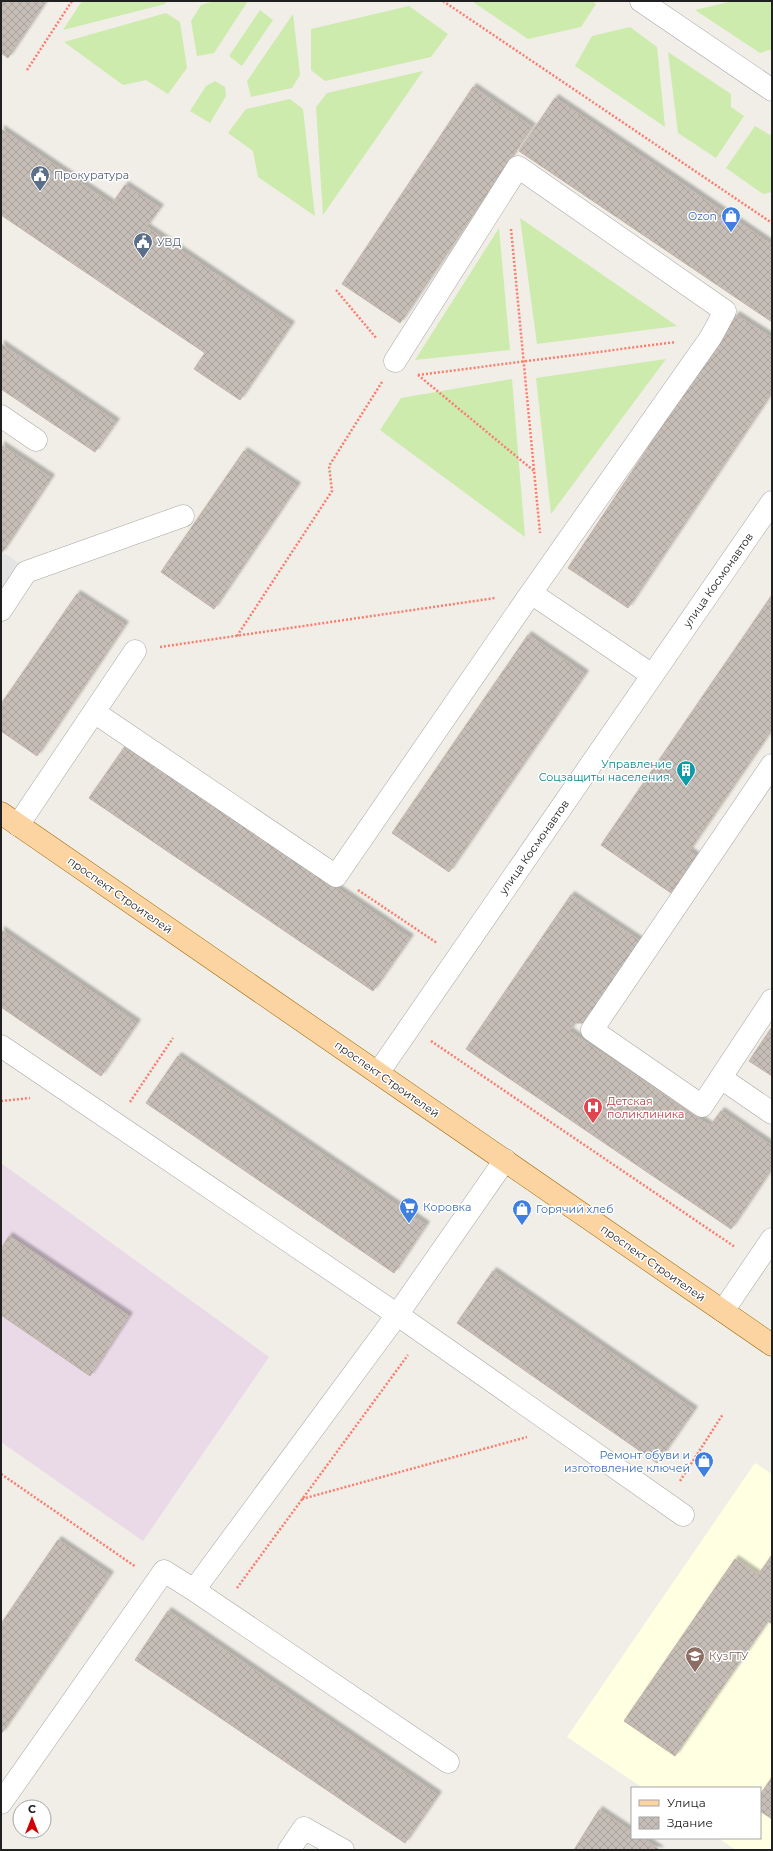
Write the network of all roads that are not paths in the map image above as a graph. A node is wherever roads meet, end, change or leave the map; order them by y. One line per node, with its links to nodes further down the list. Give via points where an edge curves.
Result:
1 (641, 1): 2 (street)
2 (772, 90)
3 (395, 361): 8 (street, via 518,167 726,311)
4 (1, 416): 5 (street)
5 (36, 440)
6 (771, 505): 11 (street, улица Космонавтов)
7 (183, 516): 9 (street, via 26,572)
8 (531, 593): 11 (street); 12 (street, via 336,876)
9 (1, 610)
10 (135, 651): 12 (street)
11 (652, 675): 17 (street, улица Космонавтов)
12 (94, 712): 14 (street)
13 (772, 765): 18 (street, via 592,1030 702,1106)
14 (9, 819): 17 (main road, проспект Строителей)
15 (772, 1000): 18 (street)
16 (1, 1046): 23 (street)
17 (378, 1073): 20 (main road, проспект Строителей)
18 (721, 1078): 19 (street)
19 (772, 1113)
20 (505, 1160): 22 (main road, проспект Строителей); 23 (street)
21 (772, 1239): 22 (street)
22 (723, 1311): 24 (main road, проспект Строителей)
23 (397, 1315): 25 (street); 26 (street)
24 (772, 1345)
25 (683, 1516)
26 (194, 1590): 27 (street); 28 (street, via 164,1571)
27 (448, 1762)
28 (1, 1803)
29 (289, 1850): 30 (street, via 304,1828)
30 (343, 1850)

